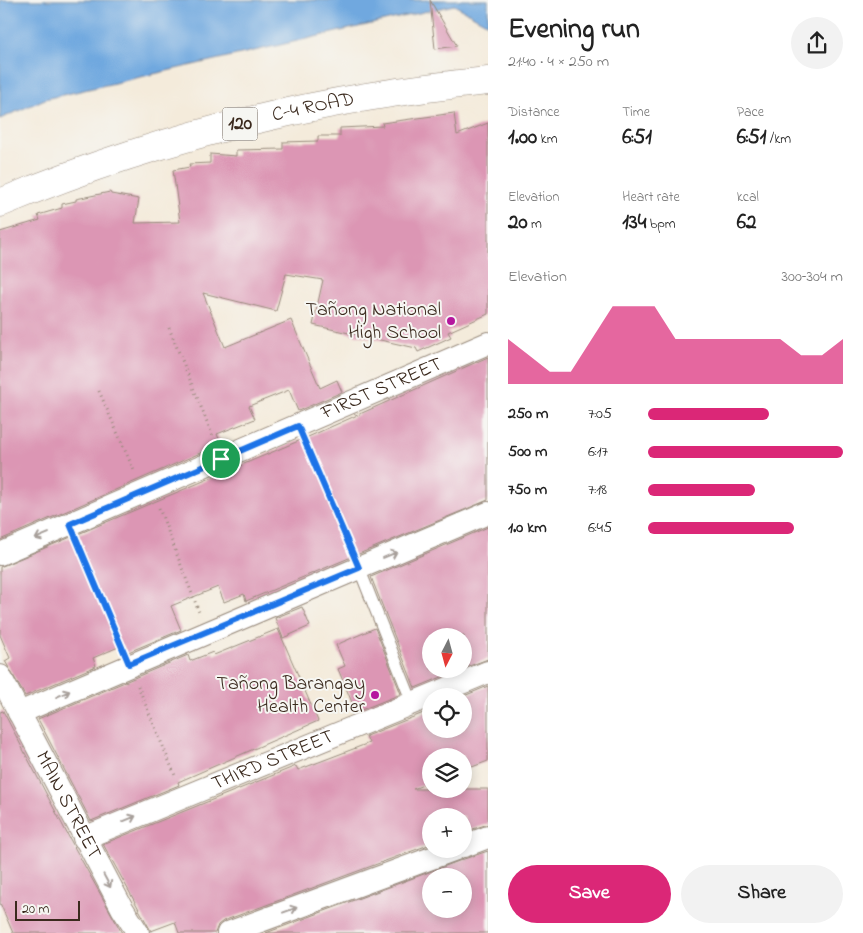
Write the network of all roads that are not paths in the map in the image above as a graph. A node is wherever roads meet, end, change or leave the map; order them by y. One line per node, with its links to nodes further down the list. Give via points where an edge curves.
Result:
1 (488, 81): 2 (highway, C-4 ROAD / 120, via 381,95 235,125 93,168)
2 (0, 203)
3 (488, 344): 5 (street, FIRST STREET, one-way to 5)
4 (488, 513): 6 (street, one-way to 4)
5 (0, 554)
6 (359, 568): 9 (lane); 10 (street, one-way to 6)
7 (488, 672): 9 (street, THIRD STREET)
8 (0, 676): 10 (street, MAIN STREET)
9 (412, 702): 12 (street, THIRD STREET, one-way to 9)
10 (18, 713): 12 (street, MAIN STREET)
11 (488, 837): 13 (street)
12 (84, 838): 15 (street, MAIN STREET, one-way to 15)
13 (472, 843)
14 (432, 858): 16 (street, one-way to 14)
15 (138, 933)
16 (228, 933)

